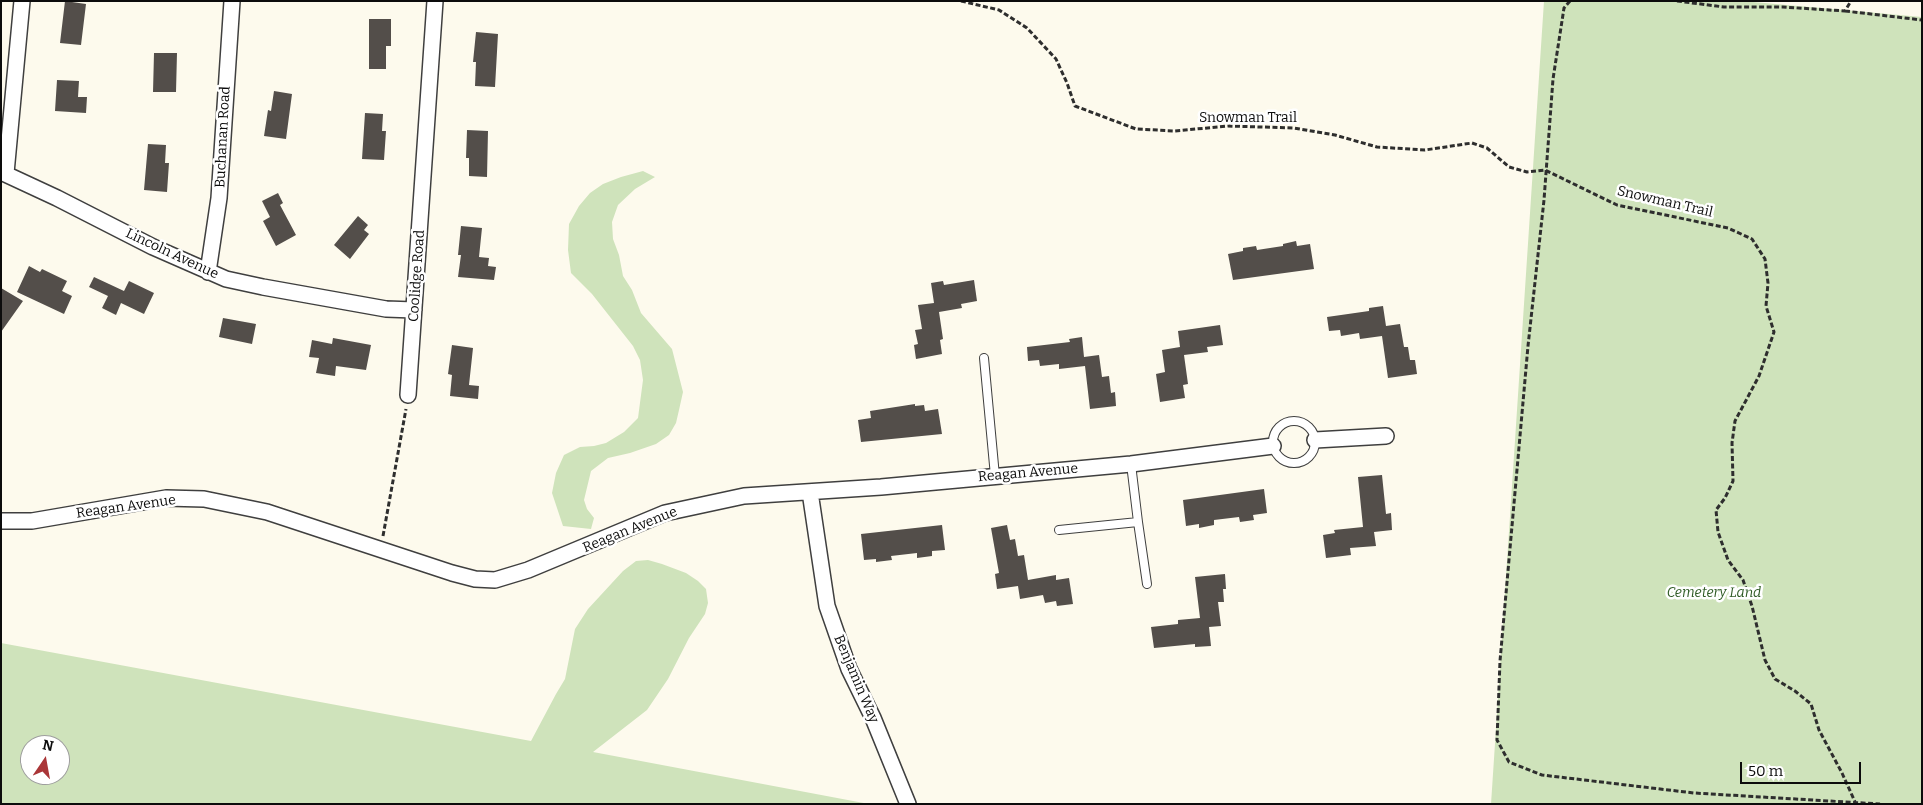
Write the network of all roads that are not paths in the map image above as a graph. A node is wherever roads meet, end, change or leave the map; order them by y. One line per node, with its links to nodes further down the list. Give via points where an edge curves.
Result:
1 (22, 1): 4 (street)
2 (232, 1): 5 (street, Buchanan Road, via 219,198)
3 (435, 1): 6 (street, Coolidge Road)
4 (4, 172): 5 (street, Lincoln Avenue)
5 (208, 272): 6 (street, Lincoln Avenue, via 263,287 386,309)
6 (414, 310): 8 (street, Coolidge Road)
7 (984, 358): 13 (lane)
8 (408, 395)
9 (1386, 436): 10 (street)
10 (1315, 440): 11 (lane, via 1310,456 1296,463 1281,459); 11 (lane, via 1308,427 1294,421 1278,428)
11 (1273, 446): 12 (street, Reagan Avenue)
12 (1131, 464): 13 (street, Reagan Avenue); 16 (lane)
13 (995, 476): 14 (street, Reagan Avenue)
14 (810, 492): 15 (street, Reagan Avenue, via 744,496 665,513 528,570 495,580 475,579 267,512 204,499 166,498 32,522); 19 (street, Benjamin Way, via 827,606 849,669)
15 (1, 521)
16 (1138, 522): 17 (lane); 18 (lane)
17 (1059, 530)
18 (1147, 584)
19 (908, 804)

